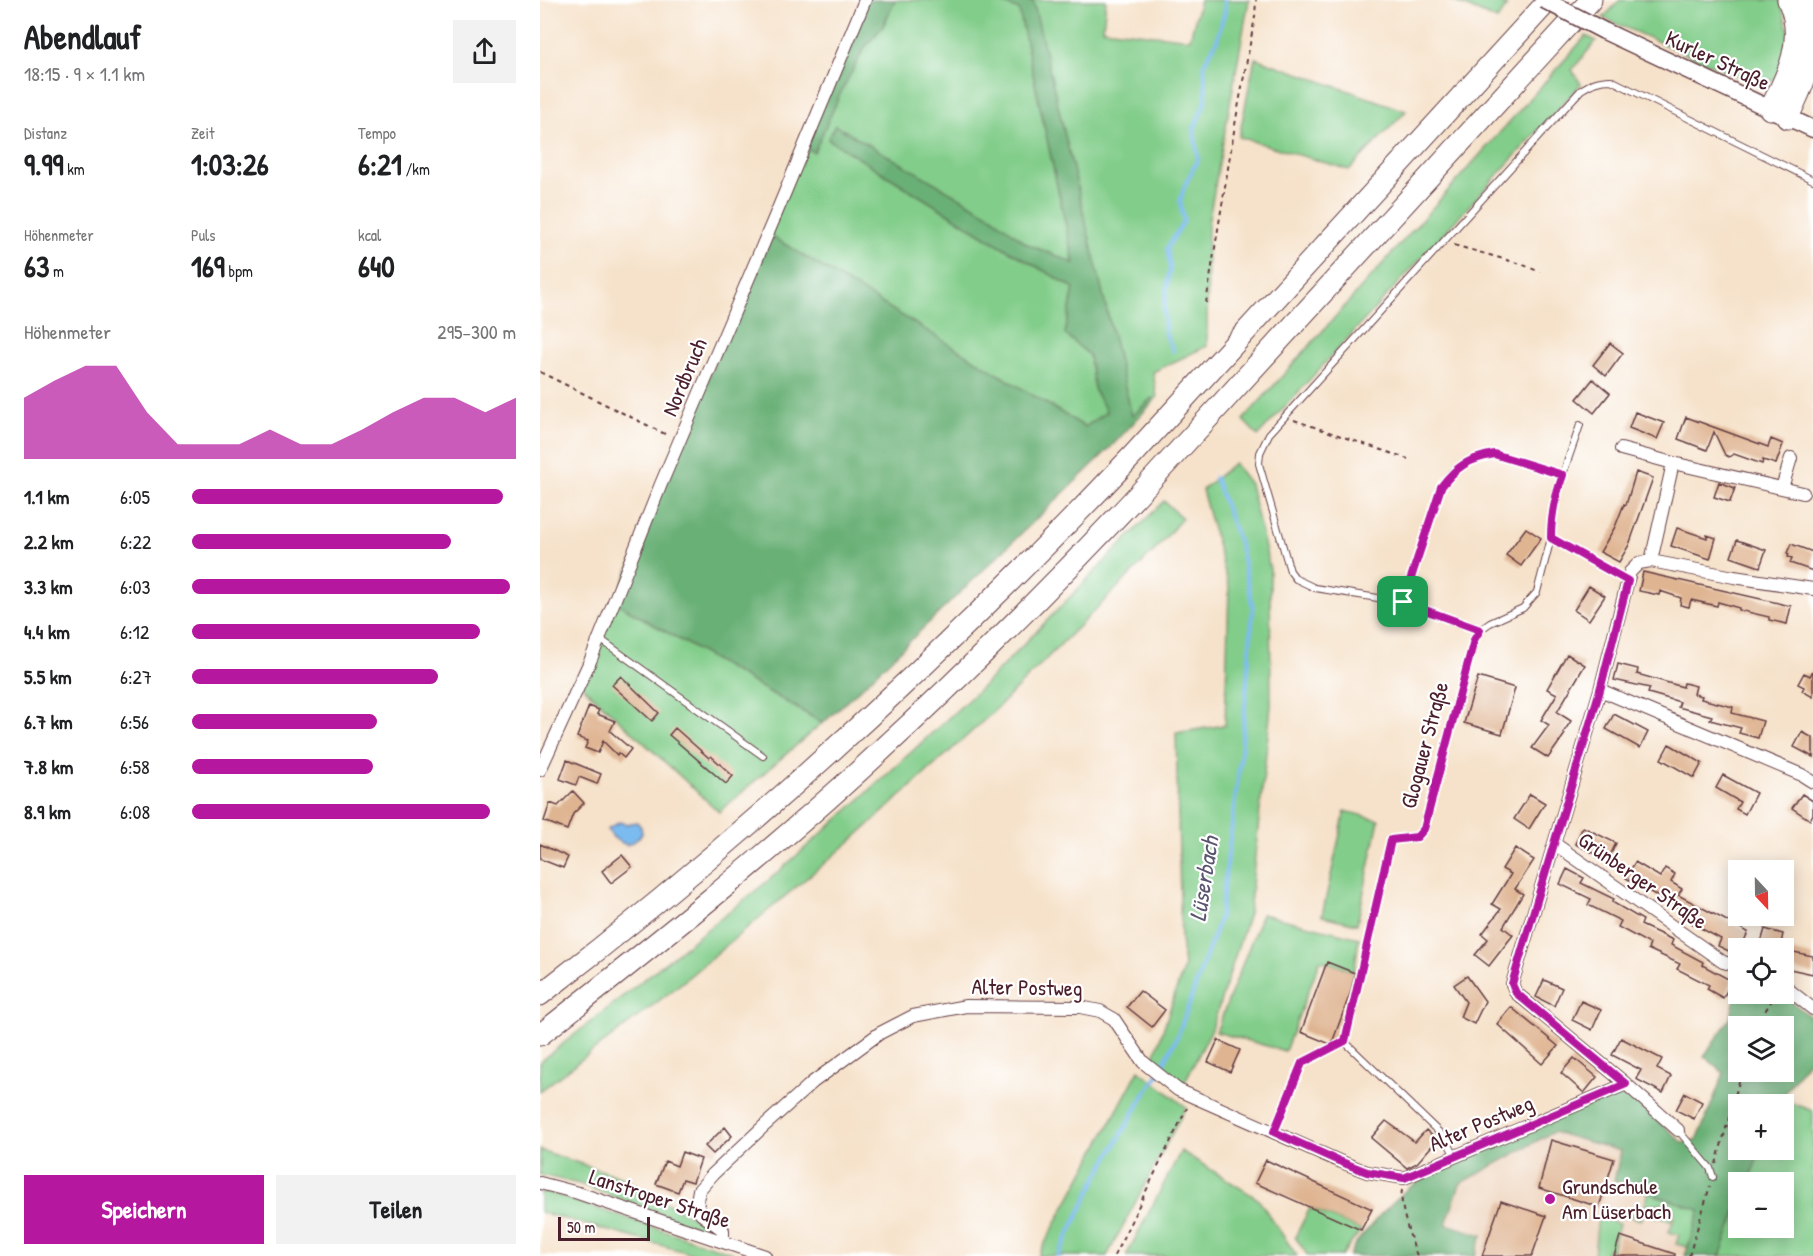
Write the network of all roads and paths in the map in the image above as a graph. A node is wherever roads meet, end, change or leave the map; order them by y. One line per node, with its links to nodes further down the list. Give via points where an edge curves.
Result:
1 (865, 0): 17 (street, Nordbruch)
2 (1256, 0): 13 (path)
3 (1544, 0): 8 (main road, Kurler Straße, bridge)
4 (1549, 0): 39 (highway, via 1133,455 955,638 742,832)
5 (1591, 0): 41 (highway, via 1031,607 886,746 768,850)
6 (1788, 0): 8 (highway, via 1796,30)
7 (1804, 0): 8 (highway, via 1811,41 1809,66)
8 (1779, 114): 9 (main road, Kurler Straße)
9 (1813, 129)
10 (1813, 180): 11 (lane, via 1611,80 1600,80 1581,90)
11 (1443, 242): 12 (path); 15 (lane)
12 (1540, 272)
13 (1206, 303)
14 (540, 372): 17 (path)
15 (1285, 417): 20 (path); 29 (lane, via 1269,434 1259,464 1290,571 1296,579 1315,588)
16 (1580, 424): 22 (lane)
17 (680, 440): 31 (street, Nordbruch)
18 (1621, 449): 21 (street)
19 (1791, 458): 23 (street)
20 (1408, 459)
21 (1673, 463): 23 (street); 26 (street)
22 (1563, 475): 25 (lane, via 1551,519); 29 (lane, via 1494,454 1469,461 1452,472 1441,487)
23 (1782, 488): 24 (street)
24 (1803, 493)
25 (1551, 538): 27 (lane); 30 (lane, via 1537,592 1523,608)
26 (1651, 561): 27 (street, via 1639,563); 28 (street)
27 (1628, 581): 32 (street)
28 (1813, 588)
29 (1403, 602): 30 (lane)
30 (1480, 630): 42 (lane, Glogauer Straße, via 1474,640 1424,829 1417,837 1391,840)
31 (600, 639): 33 (lane); 34 (street, Nordbruch)
32 (1600, 690): 35 (street); 36 (street)
33 (763, 756)
34 (540, 770)
35 (1813, 782)
36 (1555, 844): 37 (street, Grünberger Straße); 43 (street, via 1512,984 1516,993)
37 (1728, 963)
38 (1794, 994): 40 (street)
39 (540, 996)
40 (1813, 1009)
41 (540, 1035)
42 (1345, 1041): 46 (lane, via 1302,1063); 47 (lane, via 1446,1139)
43 (1626, 1084): 45 (street); 47 (street, Alter Postweg)
44 (1193, 1096): 46 (street, Alter Postweg); 51 (street, Alter Postweg, via 1169,1084 1143,1062 1114,1019 1100,1011 1080,1007 966,1006 914,1016 880,1033 813,1082 699,1190 701,1214 723,1230); 53 (path)
45 (1678, 1130): 48 (lane)
46 (1274, 1132): 49 (street, Alter Postweg, via 1367,1172)
47 (1455, 1156): 49 (street, Alter Postweg)
48 (1713, 1177)
49 (1404, 1178): 54 (path, via 1401,1197)
50 (540, 1183): 51 (street, Lanstroper Straße)
51 (723, 1241): 52 (street, Lanstroper Straße)
52 (765, 1256)
53 (1114, 1256)
54 (1417, 1256)

